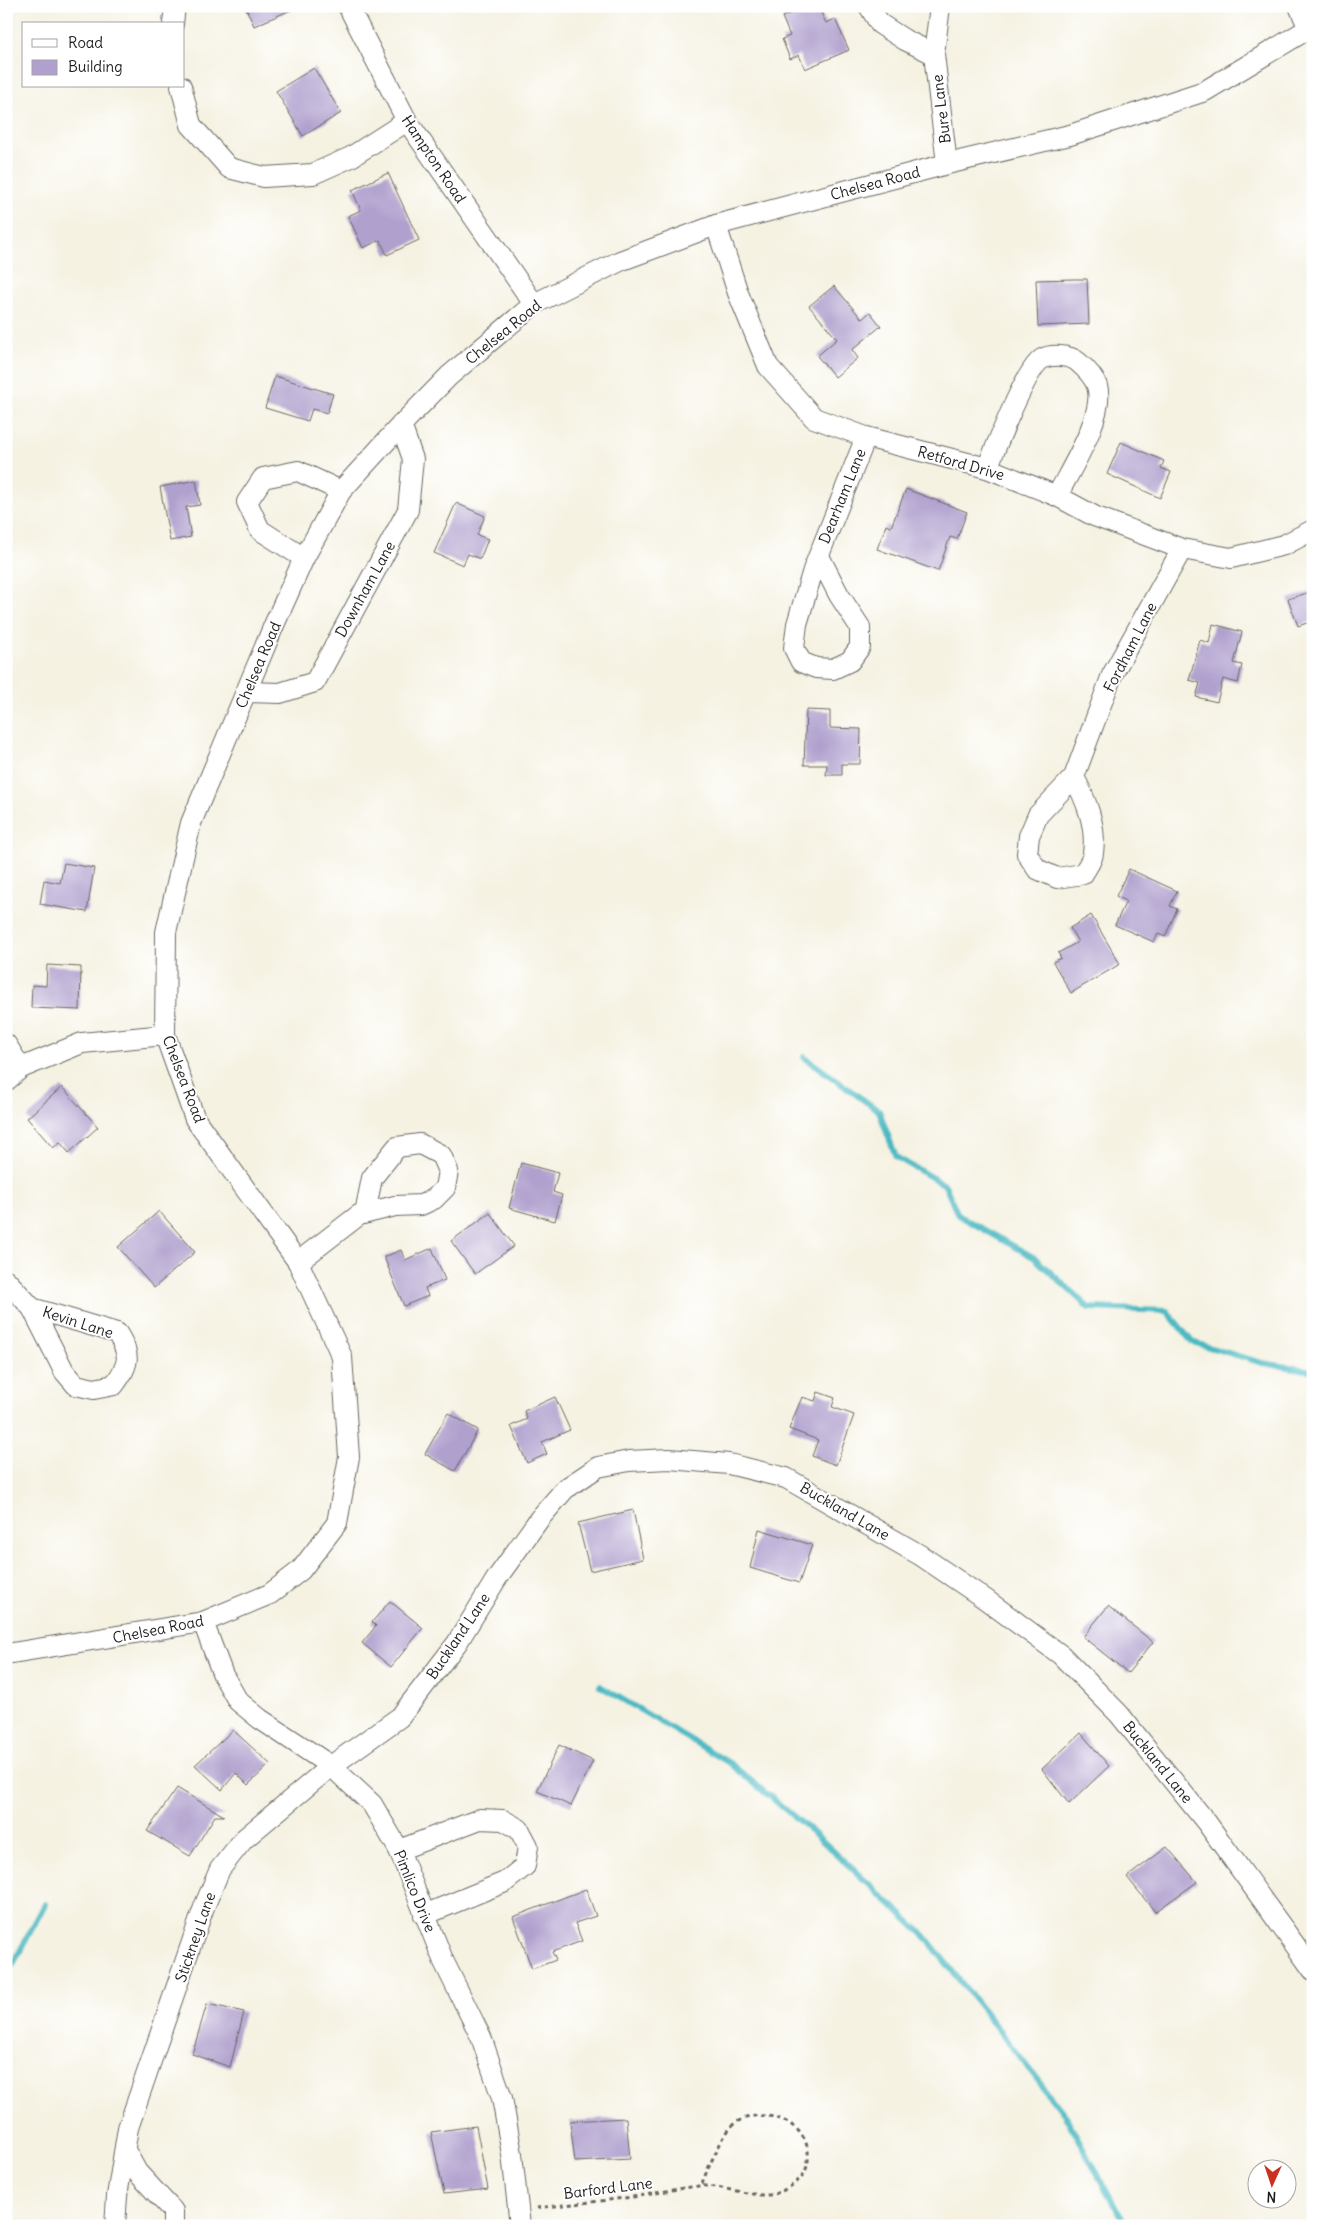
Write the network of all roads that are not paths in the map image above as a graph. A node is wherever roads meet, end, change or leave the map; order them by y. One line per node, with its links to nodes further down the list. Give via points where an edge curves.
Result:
1 (174, 6): 6 (street)
2 (348, 6): 10 (street, Hampton Road)
3 (869, 6): 8 (street, Bure Lane, via 880,24)
4 (940, 6): 8 (street, Bure Lane)
5 (1298, 6): 7 (street)
6 (173, 22)
7 (1311, 27): 11 (street, Chelsea Road, via 1205,91 1070,135)
8 (934, 54): 11 (street, Bure Lane)
9 (182, 88): 10 (street, via 191,125 229,168 264,177 314,174 351,157)
10 (407, 121): 13 (street, Hampton Road)
11 (947, 164): 12 (street, Chelsea Road)
12 (716, 225): 13 (street, Chelsea Road, via 620,261); 15 (street, Retford Drive, via 738,293 768,366 814,418)
13 (534, 304): 14 (street, Chelsea Road, via 449,376)
14 (401, 425): 17 (street, Chelsea Road); 23 (street, Downham Lane, via 413,459 408,510 315,682 280,693)
15 (866, 437): 16 (street, Retford Drive); 21 (street, Dearham Lane)
16 (987, 468): 18 (street, Retford Drive); 18 (street, via 1029,373 1042,359 1061,356 1075,359 1097,386 1098,408)
17 (341, 491): 22 (street, Chelsea Road); 22 (street, via 298,471 262,478 247,502 260,530)
18 (1057, 496): 20 (street, Retford Drive, via 1094,516)
19 (1313, 530): 20 (street, Retford Drive, via 1284,545 1231,558)
20 (1182, 549): 24 (street, Fordham Lane, via 1112,675)
21 (819, 556): 21 (street, Dearham Lane, via 797,624 794,648 801,662 816,668 833,669 850,661 860,647 860,627)
22 (304, 558): 23 (street, Chelsea Road)
23 (246, 692): 25 (street, Chelsea Road, via 191,823 166,932)
24 (1074, 777): 24 (street, Fordham Lane, via 1038,815 1029,836 1028,854 1037,869 1057,878 1083,874 1094,855 1086,800)
25 (165, 1035): 27 (street, via 82,1043); 30 (street, Chelsea Road, via 196,1119)
26 (6, 1044): 27 (street)
27 (22, 1068): 28 (street)
28 (6, 1081)
29 (365, 1213): 30 (street)
30 (298, 1262): 33 (street, Chelsea Road, via 342,1357 349,1457 336,1523 301,1570 270,1594)
31 (6, 1280): 32 (street, Kevin Lane)
32 (32, 1308): 32 (street, Kevin Lane, via 64,1370 76,1385 94,1389 114,1385 126,1368 128,1350 117,1333)
33 (202, 1622): 34 (street, Chelsea Road); 35 (street, Pimlico Drive, via 222,1675 238,1701)
34 (6, 1654)
35 (331, 1766): 36 (street, Pimlico Drive, via 372,1804); 38 (street, Buckland Lane, via 400,1717 457,1643 497,1578 540,1518 565,1489 598,1467 629,1461 669,1459 729,1464 786,1478 848,1513 920,1555 1061,1655 1119,1714 1207,1823); 39 (street, Stickney Lane, via 244,1839 220,1869 128,2128)
36 (399, 1850): 37 (street, Pimlico Drive); 37 (street, via 480,1819 503,1820 519,1830 528,1846 525,1866 505,1882)
37 (424, 1915): 40 (street, Pimlico Drive, via 481,2037 502,2098)
38 (1313, 1970)
39 (125, 2150): 41 (street, Stickney Lane, via 117,2196); 42 (street, via 137,2172 173,2211)
40 (519, 2218)
41 (116, 2226)
42 (173, 2226)

